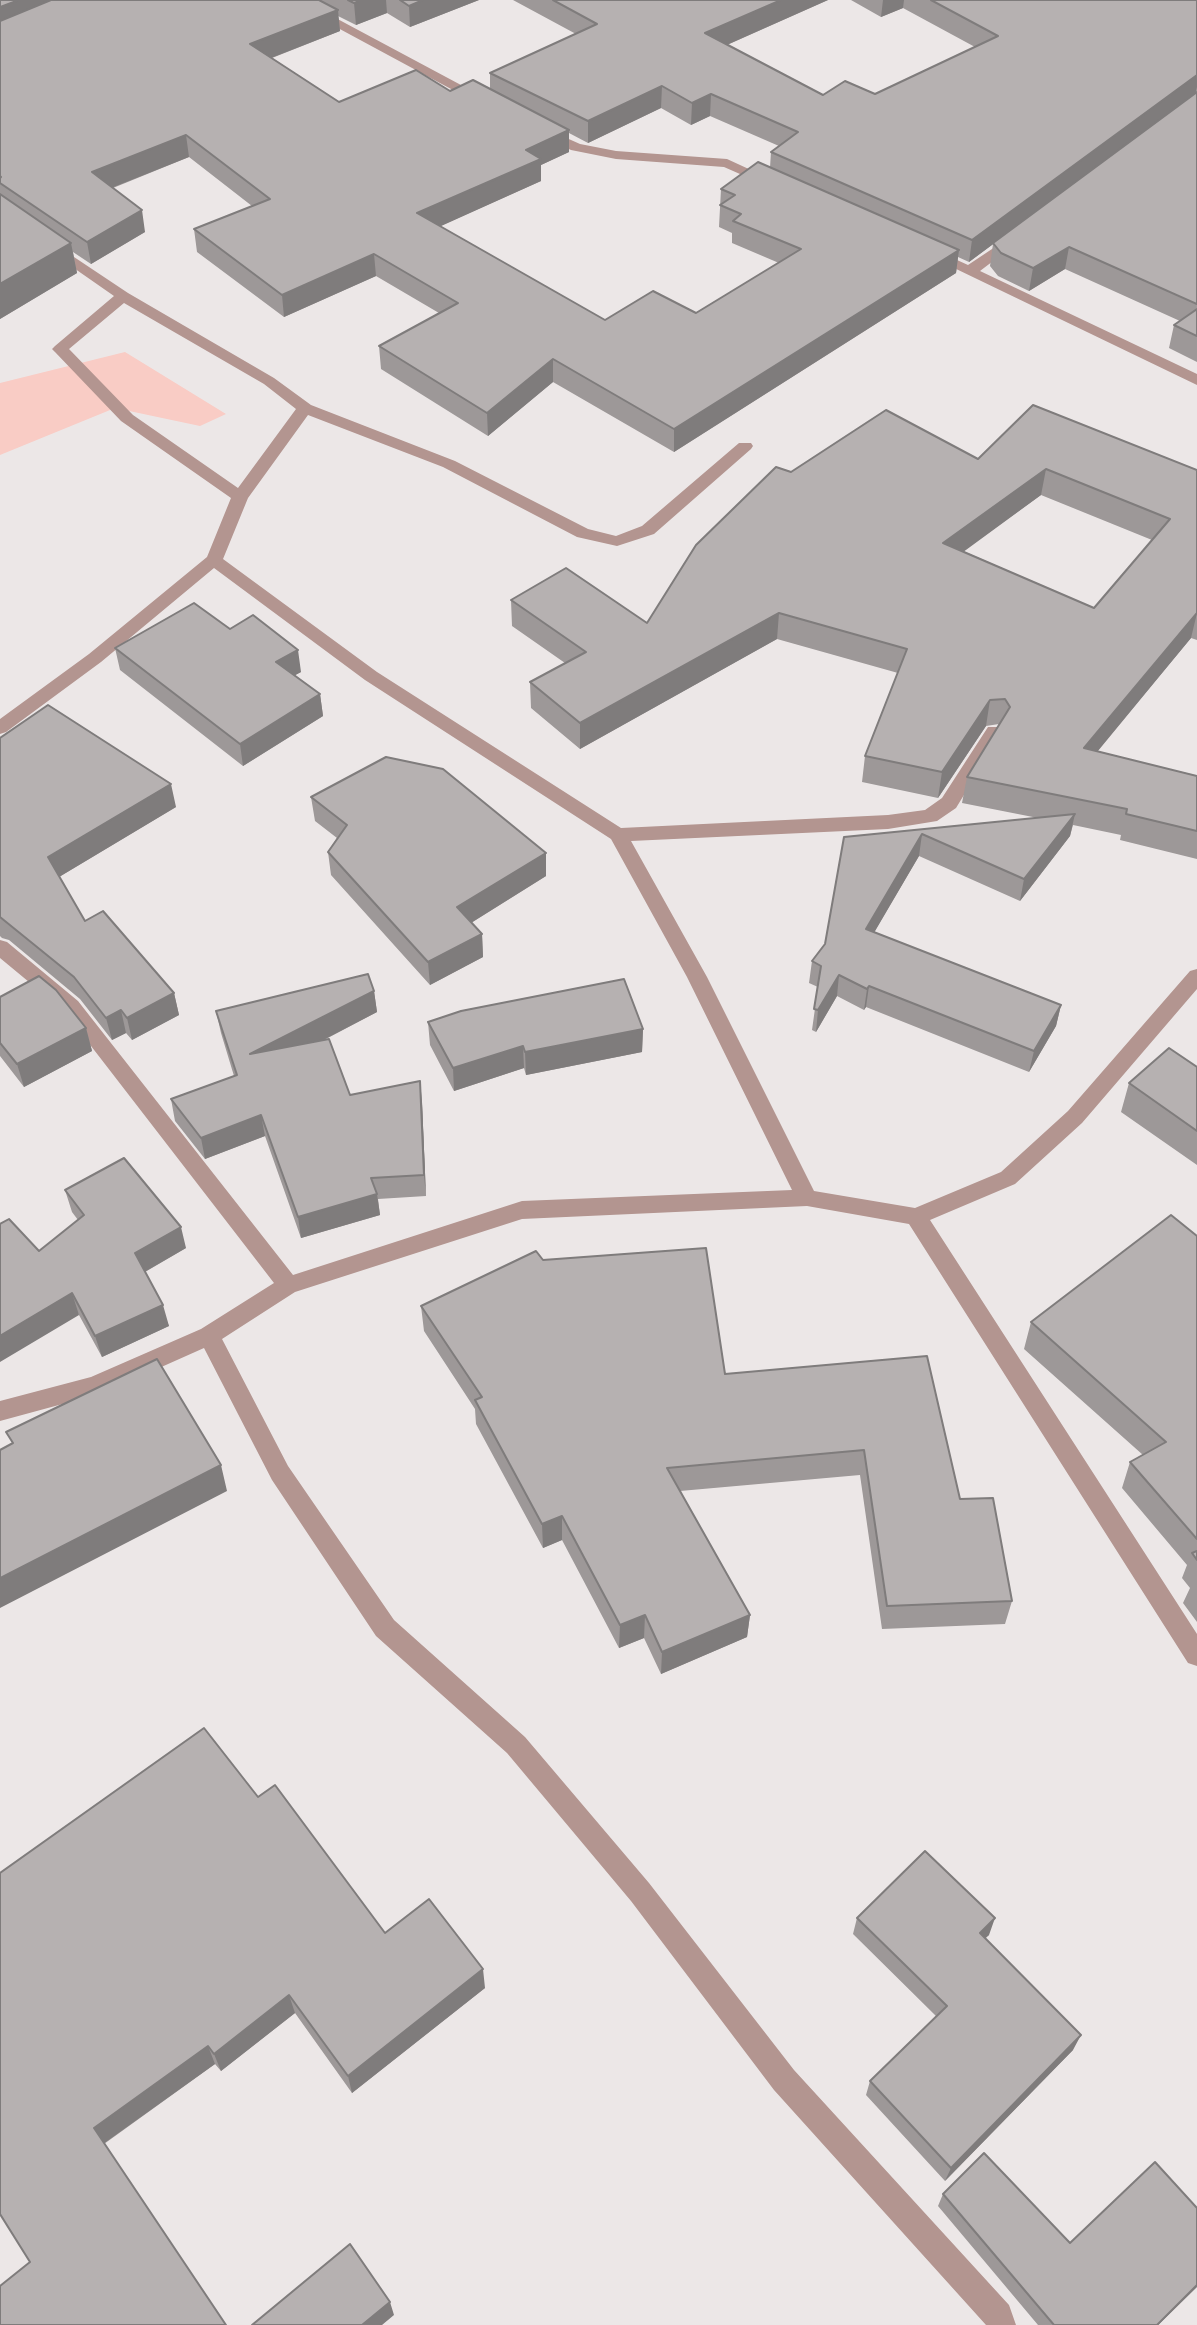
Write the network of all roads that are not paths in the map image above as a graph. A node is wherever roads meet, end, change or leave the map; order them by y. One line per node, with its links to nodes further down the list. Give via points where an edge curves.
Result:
1 (292, 0): 2 (street)
2 (494, 106)
3 (530, 125): 4 (street, via 576,147 602,153 727,163)
4 (788, 190)
5 (1024, 230): 8 (street)
6 (45, 241): 9 (street)
7 (922, 249): 8 (street)
8 (970, 271): 10 (street)
9 (123, 296): 11 (street, via 269,381); 13 (street, via 60,349 127,418)
10 (1197, 380)
11 (305, 408): 12 (street, via 449,464 583,533 617,541 648,530); 13 (street)
12 (745, 446)
13 (240, 497): 14 (street)
14 (214, 560): 15 (street, via 95,658); 17 (street, via 371,676)
15 (0, 728)
16 (994, 732): 17 (street, via 949,803 930,816)
17 (618, 835): 20 (street, via 697,977)
18 (0, 947): 22 (street, via 71,1006)
19 (1197, 976): 21 (street, via 1075,1117 1008,1178)
20 (807, 1198): 21 (street); 22 (street, via 522,1210)
21 (916, 1217): 25 (street)
22 (288, 1284): 23 (street)
23 (209, 1336): 24 (street, via 95,1386); 26 (street, via 280,1473 386,1628 516,1745 640,1892 783,2080 999,2315)
24 (0, 1411)
25 (1197, 1655)
26 (1001, 2325)

